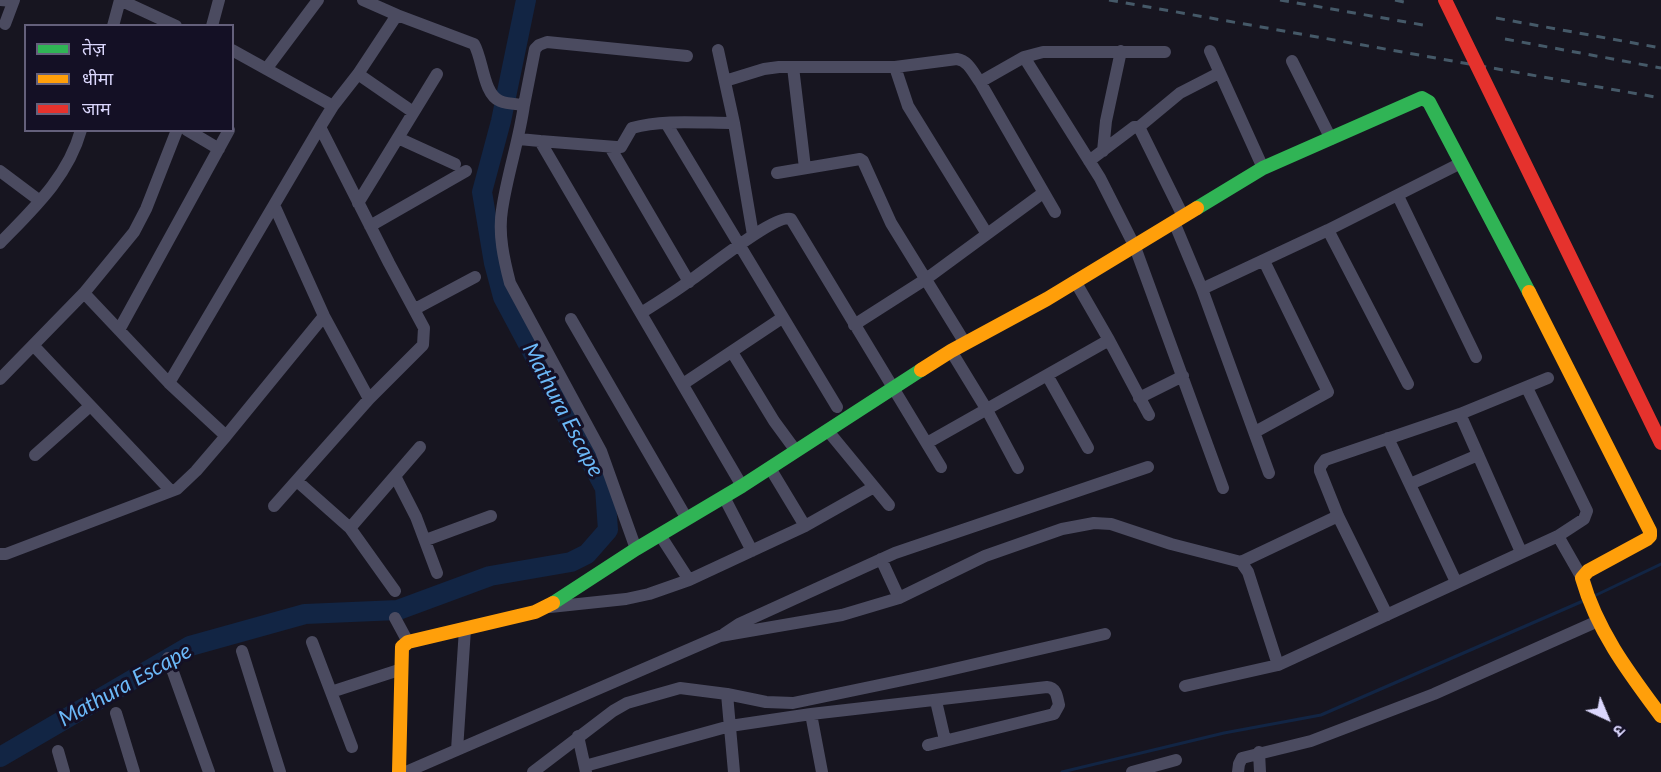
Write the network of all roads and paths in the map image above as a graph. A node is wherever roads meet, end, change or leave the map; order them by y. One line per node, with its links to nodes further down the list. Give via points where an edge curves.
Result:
1 (0, 0): 8 (street)
2 (120, 0): 11 (street); 12 (street)
3 (219, 0): 13 (street)
4 (318, 0): 24 (street)
5 (363, 0): 9 (street)
6 (1445, 0): 111 (main road, bridge)
7 (1460, 0): 104 (main road)
8 (13, 1): 10 (street)
9 (397, 15): 26 (street); 30 (street, via 474,44 490,93 500,101)
10 (5, 24)
11 (113, 24)
12 (172, 24)
13 (213, 24)
14 (718, 50): 28 (street)
15 (234, 51): 24 (street)
16 (1121, 51): 18 (street); 20 (street, via 1043,52); 47 (street)
17 (1210, 51): 25 (street)
18 (1165, 52)
19 (687, 56): 30 (street, via 547,42 535,49)
20 (1024, 57): 29 (street); 48 (street)
21 (1292, 61): 43 (street)
22 (793, 67): 23 (street); 28 (street, via 764,69); 51 (street)
23 (895, 67): 29 (street, via 957,59 967,63); 65 (street, via 908,106)
24 (267, 68): 31 (street)
25 (1219, 73): 36 (street, via 1180,93); 52 (street)
26 (358, 74): 31 (street); 32 (street)
27 (437, 74): 32 (street)
28 (724, 81): 34 (street)
29 (980, 82): 56 (street)
30 (520, 104): 42 (street)
31 (333, 106): 35 (street)
32 (413, 112): 41 (street)
33 (666, 123): 34 (street); 45 (street, via 632,128 621,147); 68 (street)
34 (734, 123): 66 (street)
35 (320, 127): 59 (street); 60 (street)
36 (1139, 127): 47 (street); 62 (street)
37 (80, 132): 58 (street, via 64,171)
38 (176, 132): 76 (street, via 134,232)
39 (190, 132): 46 (street)
40 (228, 132): 46 (street)
41 (398, 138): 50 (street); 59 (street)
42 (519, 139): 44 (street); 141 (street, via 502,211 504,262 510,283 601,451)
43 (1331, 139): 49 (main road, via 1426,99); 52 (main road)
44 (540, 141): 45 (street); 78 (street)
45 (610, 147): 74 (street)
46 (219, 149): 83 (street)
47 (1103, 151): 48 (street)
48 (1089, 161): 69 (street)
49 (1461, 162): 57 (street); 150 (main road, via 1650,531 1647,539 1588,571)
50 (455, 164)
51 (805, 168): 55 (street); 72 (street, via 864,161 885,213)
52 (1263, 168): 62 (main road)
53 (0, 171): 58 (street)
54 (466, 171): 63 (street)
55 (777, 173)
56 (1043, 193): 61 (street); 65 (street)
57 (1398, 196): 64 (street); 89 (street)
58 (40, 201): 67 (street)
59 (358, 203): 63 (street)
60 (274, 206): 79 (street); 94 (street)
61 (1054, 212)
62 (1179, 219): 69 (main road); 75 (street)
63 (370, 226): 77 (street)
64 (1328, 230): 70 (street); 96 (street)
65 (987, 234): 72 (street)
66 (753, 235): 68 (street); 82 (street, via 784,218 791,219)
67 (0, 243)
68 (739, 245): 74 (street); 80 (street)
69 (1135, 247): 73 (main road); 91 (street)
70 (1264, 261): 75 (street); 108 (street, via 1328,392)
71 (476, 277): 77 (street)
72 (926, 279): 82 (street); 85 (street)
73 (1075, 281): 84 (street); 85 (main road)
74 (689, 282): 78 (street)
75 (1202, 289): 108 (street)
76 (84, 292): 83 (street); 86 (street)
77 (415, 309): 100 (street, via 424,328 423,345)
78 (641, 313): 95 (street)
79 (324, 316): 100 (street); 109 (street)
80 (782, 318): 88 (street); 102 (street)
81 (571, 319): 135 (street)
82 (854, 325): 98 (street)
83 (119, 330): 94 (street)
84 (1109, 340): 90 (street); 99 (street)
85 (965, 343): 87 (main road)
86 (33, 345): 93 (street); 101 (street)
87 (951, 351): 98 (main road); 103 (street)
88 (732, 352): 95 (street); 115 (street)
89 (1476, 357)
90 (1047, 375): 103 (street); 114 (street)
91 (1183, 376): 99 (street); 128 (street)
92 (1548, 378): 97 (street)
93 (0, 379)
94 (169, 383): 109 (street)
95 (683, 384): 126 (street)
96 (1408, 384)
97 (1527, 388): 105 (street); 139 (street, via 1587,512 1584,519)
98 (893, 390): 107 (main road); 112 (street)
99 (1139, 398): 106 (street)
100 (369, 399): 124 (street)
101 (90, 406): 116 (street); 129 (street)
102 (837, 407)
103 (987, 410): 112 (street); 121 (street)
104 (1661, 412)
105 (1461, 414): 110 (street); 117 (street)
106 (1149, 415)
107 (828, 431): 115 (main road); 127 (street)
108 (1255, 432): 122 (street)
109 (226, 436): 129 (street, via 196,471)
110 (1388, 438): 125 (street); 134 (street, via 1322,463 1320,471)
111 (1661, 443)
112 (927, 444): 118 (street)
113 (420, 447): 123 (street)
114 (1088, 448)
115 (796, 451): 120 (main road)
116 (35, 455)
117 (1478, 455): 125 (street); 143 (street)
118 (941, 467)
119 (1148, 467): 145 (street)
120 (770, 468): 126 (main road); 136 (street)
121 (1018, 468)
122 (1269, 473)
123 (395, 476): 137 (street); 140 (street)
124 (297, 481): 131 (street); 137 (street)
125 (1410, 484): 149 (street)
126 (742, 486): 130 (main road)
127 (874, 487): 132 (street); 136 (street)
128 (1223, 488)
129 (171, 491): 144 (street)
130 (724, 497): 135 (main road); 142 (street)
131 (274, 506)
132 (889, 506)
133 (492, 516): 140 (street)
134 (1338, 516): 146 (street); 154 (street)
135 (687, 519): 138 (main road)
136 (804, 525): 142 (street)
137 (350, 528): 151 (street)
138 (660, 535): 141 (main road); 148 (street)
139 (1558, 536): 143 (street); 150 (street)
140 (426, 540): 147 (street)
141 (636, 549): 153 (main road)
142 (752, 551): 148 (street)
143 (1521, 552): 149 (street)
144 (0, 554)
145 (881, 559): 152 (street); 159 (street)
146 (1241, 562): 152 (street, via 1111,524 1094,524 1062,529 985,556); 164 (street, via 1248,572)
147 (437, 573)
148 (689, 580): 153 (street, via 626,599)
149 (1456, 582): 154 (street)
150 (1583, 583): 156 (main road)
151 (395, 591)
152 (899, 598): 159 (street, via 842,615)
153 (547, 607): 157 (main road)
154 (1387, 615): 164 (street)
155 (395, 618): 161 (street)
156 (1598, 621): 172 (main road); 180 (street, via 1434,694 1311,741)
157 (465, 629): 161 (main road); 178 (street)
158 (1105, 634): 168 (street, via 794,703)
159 (720, 636): 178 (street)
160 (312, 642): 167 (street)
161 (408, 642): 165 (main road, via 402,647)
162 (242, 651): 186 (street)
163 (168, 658): 185 (street)
164 (1278, 664): 166 (street)
165 (402, 669): 167 (street); 187 (main road)
166 (1185, 686)
167 (331, 692): 177 (street)
168 (728, 694): 173 (street); 174 (street, via 680,688 643,698 613,711)
169 (936, 701): 171 (street); 175 (street); 175 (street, via 1047,687 1056,692 1059,705 1054,714)
170 (116, 713): 184 (street)
171 (811, 714): 173 (street); 191 (street)
172 (1661, 716)
173 (730, 726): 182 (street); 190 (street)
174 (578, 736): 182 (street); 189 (street)
175 (945, 740): 176 (street)
176 (928, 745)
177 (352, 747)
178 (457, 750): 188 (street)
179 (58, 751): 183 (street)
180 (1259, 752): 193 (street, via 1242,758); 194 (street)
181 (1176, 760): 192 (street)
182 (586, 769)
183 (64, 772)
184 (134, 772)
185 (208, 772)
186 (280, 772)
187 (399, 772)
188 (406, 772)
189 (533, 772)
190 (734, 772)
191 (822, 772)
192 (1132, 772)
193 (1238, 772)
194 (1260, 772)

